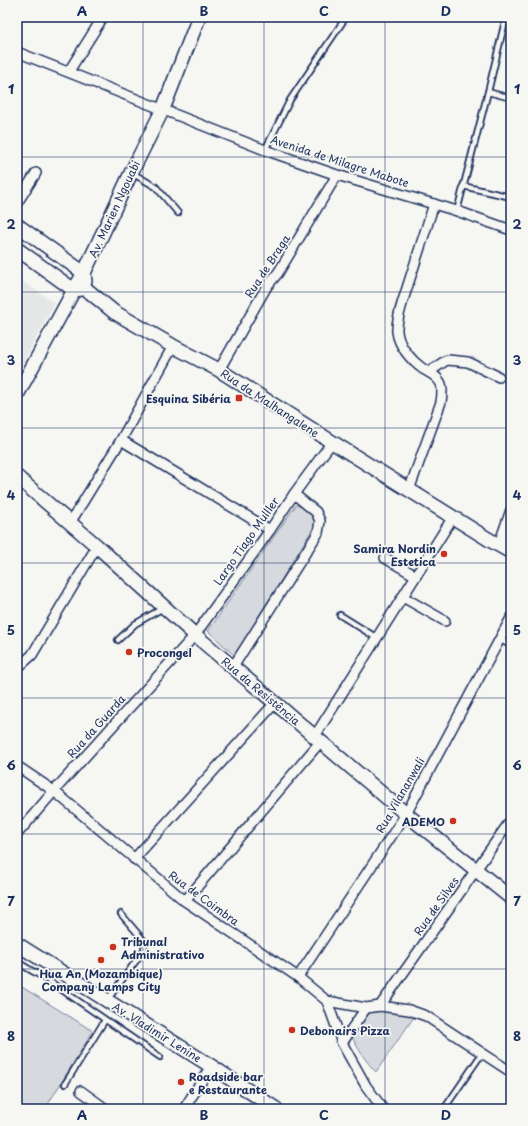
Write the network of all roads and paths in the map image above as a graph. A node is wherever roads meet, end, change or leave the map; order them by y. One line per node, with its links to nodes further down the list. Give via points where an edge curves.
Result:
1 (103, 17): 6 (street)
2 (199, 17): 9 (street, Av. Marien Ngouabi)
3 (346, 17): 10 (lane, via 290,100)
4 (506, 17): 7 (lane)
5 (17, 52): 6 (street, Avenida de Milagre Mabote)
6 (69, 72): 9 (street, Avenida de Milagre Mabote)
7 (488, 92): 8 (lane); 14 (lane)
8 (511, 98)
9 (163, 109): 10 (street, Avenida de Milagre Mabote); 12 (street, Av. Marien Ngouabi)
10 (265, 150): 13 (street, Avenida de Milagre Mabote)
11 (36, 173): 16 (street)
12 (131, 173): 19 (lane, via 156,188); 23 (street, Av. Marien Ngouabi)
13 (337, 175): 17 (street, Avenida de Milagre Mabote); 26 (street, Rua de Braga, via 267,286)
14 (464, 186): 15 (lane); 18 (lane)
15 (511, 198)
16 (17, 203)
17 (434, 204): 18 (street, Avenida de Milagre Mabote); 27 (street, via 404,299 397,333 406,352)
18 (457, 210): 21 (street, Avenida de Milagre Mabote)
19 (178, 213)
20 (17, 225): 23 (street)
21 (511, 230)
22 (17, 250): 24 (street, Rua da Malhangalene)
23 (84, 273): 24 (street, Av. Marien Ngouabi)
24 (80, 290): 25 (street, Rua da Malhangalene); 29 (street, Av. Marien Ngouabi)
25 (173, 346): 26 (street, Rua da Malhangalene); 30 (street)
26 (219, 370): 31 (street, Rua da Malhangalene)
27 (429, 372): 28 (street, via 448,360 468,362); 33 (street, via 441,384 441,402)
28 (499, 377)
29 (17, 395)
30 (121, 440): 37 (street); 38 (street)
31 (332, 442): 33 (street, Rua da Malhangalene); 34 (street)
32 (17, 477): 37 (street, Rua da Resistência)
33 (409, 490): 36 (street, Rua da Malhangalene)
34 (294, 494): 38 (street, Largo Tiago Mulller); 55 (street, Largo Tiago Mulller, via 316,512 320,521 318,533)
35 (511, 510): 39 (street)
36 (453, 518): 39 (street, Rua da Malhangalene); 43 (street)
37 (70, 523): 40 (street, Rua da Resistência)
38 (270, 530): 49 (street, Largo Tiago Mulller)
39 (499, 544): 41 (street, Rua da Malhangalene)
40 (97, 546): 45 (street, Rua da Resistência); 54 (street, via 32,655)
41 (511, 552)
42 (385, 558): 43 (street)
43 (416, 576): 44 (street)
44 (403, 597): 48 (street); 50 (street)
45 (164, 607): 49 (street, Rua da Resistência); 52 (lane, via 135,624)
46 (340, 615): 50 (lane)
47 (511, 618): 51 (street, Rua Vilananwali)
48 (445, 621)
49 (195, 635): 55 (street, Rua da Resistência); 59 (street, Rua da Guarda)
50 (377, 638): 57 (street)
51 (500, 639): 53 (lane); 60 (street, Rua Vilananwali)
52 (118, 640)
53 (511, 646)
54 (20, 664)
55 (233, 667): 56 (street, Rua da Resistência)
56 (276, 703): 57 (street, Rua da Resistência); 63 (street)
57 (318, 739): 60 (street, Rua da Resistência); 66 (street)
58 (17, 766): 59 (street, Rua de Coimbra)
59 (54, 791): 62 (street, Rua da Guarda); 63 (street, Rua de Coimbra)
60 (406, 814): 64 (street, Rua da Resistência); 71 (street, Rua Vilananwali)
61 (511, 820): 64 (street, Rua de Silves)
62 (17, 834)
63 (134, 859): 66 (street, Rua de Coimbra)
64 (476, 870): 65 (street, Rua da Resistência); 75 (street, Rua de Silves)
65 (511, 898)
66 (185, 901): 71 (street, Rua de Coimbra)
67 (121, 914): 73 (lane, via 145,945 144,950)
68 (17, 944): 70 (street, Av. Vladimir Lenine)
69 (17, 962): 72 (lane)
70 (54, 968): 72 (lane); 73 (street, Av. Vladimir Lenine)
71 (298, 977): 74 (street, Rua de Coimbra)
72 (46, 979): 77 (lane)
73 (107, 1000): 81 (street, Av. Vladimir Lenine)
74 (327, 1001): 76 (street); 78 (street)
75 (380, 1006): 76 (street); 79 (street, via 409,1010 426,1016)
76 (366, 1008): 78 (street)
77 (105, 1020): 80 (lane); 83 (lane)
78 (342, 1043): 88 (street, via 366,1086)
79 (483, 1052): 82 (street); 89 (lane)
80 (160, 1058)
81 (211, 1066): 86 (street); 87 (street, Av. Vladimir Lenine)
82 (511, 1072)
83 (66, 1084)
84 (81, 1091): 85 (street)
85 (106, 1109)
86 (184, 1109)
87 (276, 1109)
88 (383, 1109)
89 (444, 1109)

